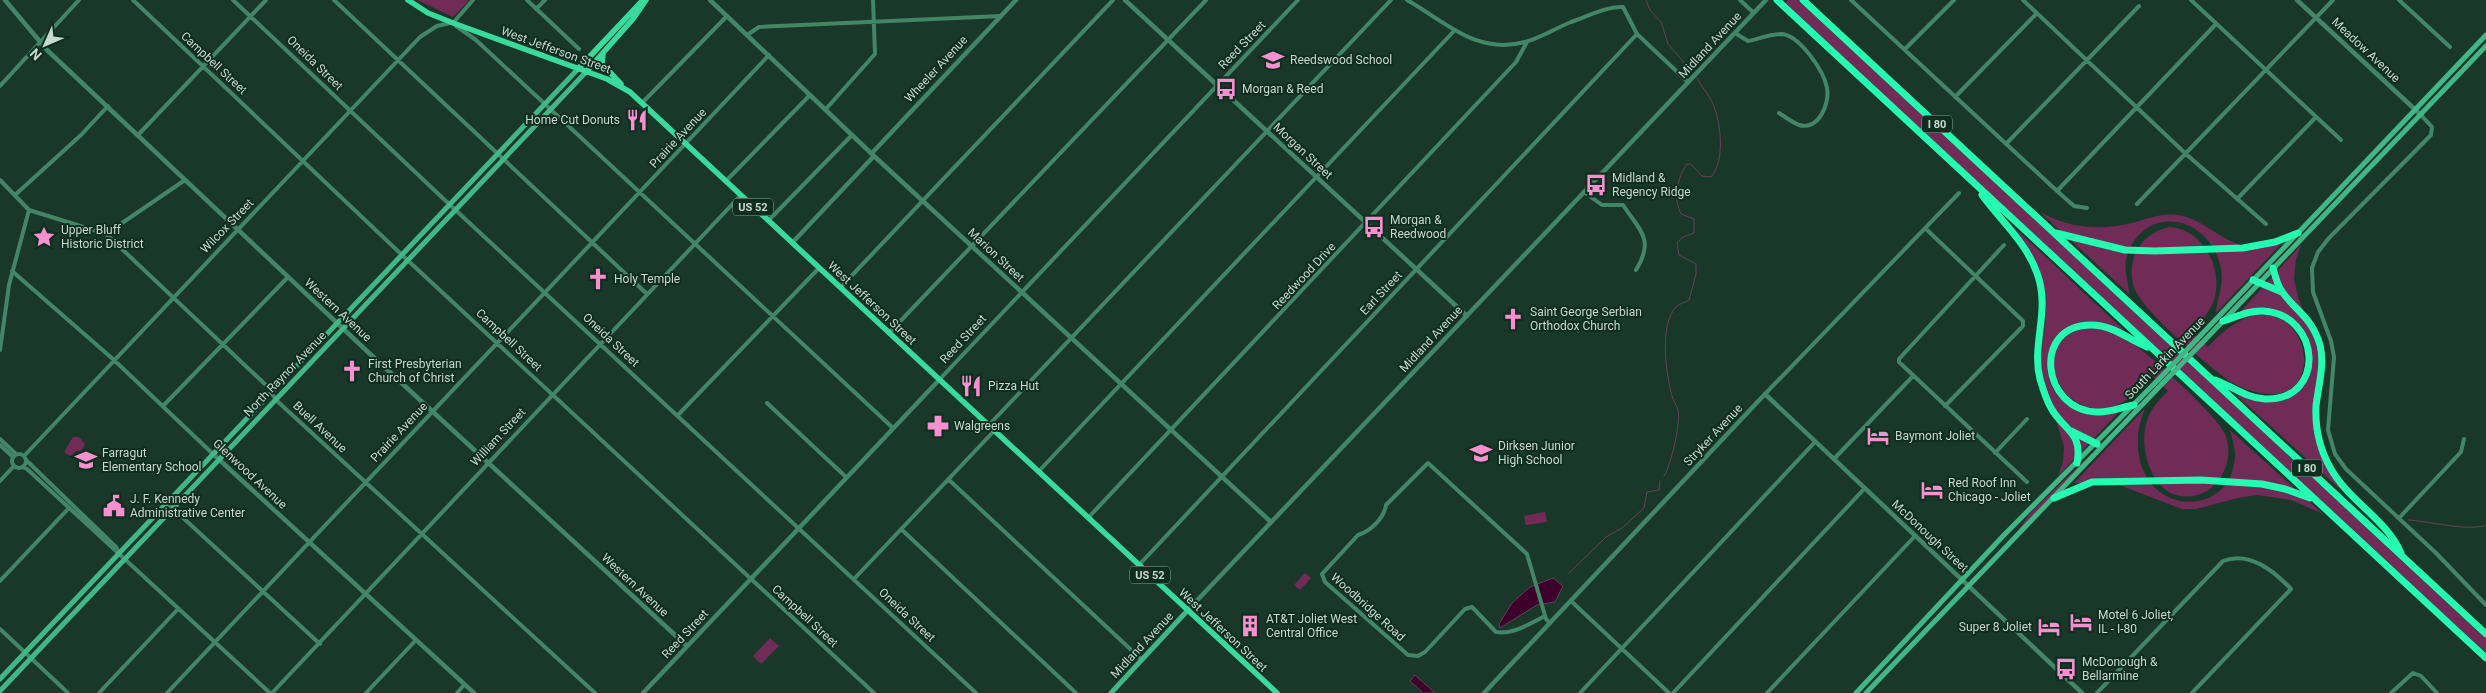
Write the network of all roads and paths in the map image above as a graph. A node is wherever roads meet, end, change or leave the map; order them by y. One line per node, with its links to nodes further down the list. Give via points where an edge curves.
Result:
1 (5, 0): 53 (street, Western Avenue)
2 (79, 0): 53 (street)
3 (132, 0): 63 (street, Campbell Street)
4 (233, 0): 40 (street, Oneida Street)
5 (266, 0): 40 (street)
6 (334, 0): 61 (street)
7 (408, 0): 45 (main road, West Jefferson Street)
8 (473, 0): 45 (street)
9 (527, 0): 37 (street)
10 (545, 0): 37 (street)
11 (645, 0): 59 (main road); 64 (main road)
12 (710, 0): 41 (street, Marion Street)
13 (872, 0): 44 (street)
14 (1016, 0): 42 (street, Wheeler Avenue)
15 (1113, 0): 107 (street)
16 (1125, 0): 52 (street, Morgan Street)
17 (1206, 0): 52 (street)
18 (1298, 0): 68 (street, Reed Street)
19 (1406, 0): 47 (street)
20 (1624, 0): 36 (street)
21 (1740, 0): 38 (street)
22 (1766, 0): 38 (street, Midland Avenue)
23 (1803, 0): 118 (highway, I 80)
24 (1851, 0): 34 (street)
25 (1860, 0): 34 (street)
26 (1954, 0): 58 (street)
27 (2023, 0): 39 (street)
28 (2191, 0): 46 (street)
29 (2297, 0): 43 (street, Meadow Avenue)
30 (2333, 0): 43 (street)
31 (2398, 0): 56 (street)
32 (1388, 1): 84 (street)
33 (1779, 2): 98 (highway, I 80)
34 (1856, 4): 58 (street)
35 (2139, 6): 62 (street)
36 (1623, 7): 49 (street); 54 (street, via 1587,16)
37 (536, 9): 57 (street)
38 (1754, 13): 48 (street, Midland Avenue)
39 (2037, 13): 62 (street); 72 (street)
40 (251, 16): 63 (street); 78 (street, Oneida Street)
41 (727, 16): 50 (street, Marion Street); 73 (street)
42 (1001, 16): 44 (street); 92 (street, Wheeler Avenue)
43 (2316, 18): 65 (street); 77 (street, Meadow Avenue)
44 (874, 21): 50 (street, via 759,27); 80 (street, via 872,59)
45 (453, 23): 61 (street, Wilcox Street, via 428,31); 64 (main road, West Jefferson Street); 74 (street, via 476,40)
46 (2216, 24): 65 (street); 76 (street)
47 (1454, 31): 54 (street, via 1476,41 1501,46); 95 (street)
48 (1735, 32): 67 (street, Midland Avenue); 81 (street, via 1748,41 1783,34 1792,38 1800,43 1822,74 1827,99 1820,117 1799,125)
49 (1637, 34): 67 (street); 130 (street, Earl Street)
50 (747, 35): 60 (street, Marion Street)
51 (2486, 35): 77 (main road, South Larkin Avenue)
52 (1168, 40): 68 (street, Morgan Street); 125 (street)
53 (39, 42): 69 (street); 75 (street, Western Avenue)
54 (1527, 42): 114 (street, Reedwood Drive, via 1516,62)
55 (2486, 46): 82 (main road, South Larkin Avenue)
56 (2450, 47)
57 (579, 49)
58 (1905, 49): 72 (street)
59 (604, 52): 66 (main road); 70 (main road, US 52, via 602,64)
60 (769, 55): 71 (street, Marion Street); 88 (street, Prairie Avenue)
61 (398, 60): 78 (street, Wilcox Street); 90 (street)
62 (2088, 60): 76 (street); 89 (street)
63 (203, 66): 86 (street); 93 (street, Campbell Street)
64 (578, 69): 66 (main road, West Jefferson Street / US 52); 74 (main road, North Raynor Avenue)
65 (2266, 70): 83 (street); 91 (street)
66 (586, 72): 70 (main road, West Jefferson Street / US 52); 79 (main road, North Raynor Avenue)
67 (1688, 82): 101 (street, Midland Avenue)
68 (1217, 85): 84 (street, Morgan Street); 139 (street, Reed Street)
69 (0, 86)
70 (630, 92): 73 (main road, West Jefferson Street / US 52)
71 (810, 95): 80 (street, Marion Street); 99 (street)
72 (1955, 97): 89 (street)
73 (642, 103): 88 (main road, West Jefferson Street / US 52)
74 (544, 104): 79 (street); 90 (main road, North Raynor Avenue)
75 (108, 106): 86 (street, Western Avenue); 104 (street)
76 (2138, 107): 91 (street); 100 (street)
77 (2415, 109): 82 (street, Meadow Avenue); 119 (main road, South Larkin Avenue)
78 (349, 110): 93 (street, Wilcox Street); 108 (street, Oneida Street)
79 (550, 110): 94 (main road, North Raynor Avenue); 102 (street)
80 (825, 110): 85 (street, Marion Street)
81 (1779, 113)
82 (2421, 115): 129 (main road, South Larkin Avenue); 204 (street, via 2432,126 2431,135 2321,247 2311,274 2313,292 2333,350 2328,422 2332,446 2346,469)
83 (2316, 117): 87 (street); 106 (street)
84 (1267, 131): 95 (street, Morgan Street); 147 (street)
85 (852, 134): 92 (street, Marion Street); 113 (street)
86 (138, 135): 97 (street, Western Avenue)
87 (2341, 140)
88 (686, 144): 99 (main road, West Jefferson Street / US 52); 102 (street, Prairie Avenue)
89 (2006, 144): 100 (street)
90 (497, 154): 94 (street); 108 (main road, North Raynor Avenue)
91 (2186, 154): 106 (street); 109 (street)
92 (873, 155): 107 (street, Marion Street); 122 (street, Wheeler Avenue)
93 (302, 160): 117 (street, Wilcox Street); 126 (street, Campbell Street)
94 (503, 160): 112 (main road, North Raynor Avenue); 121 (street)
95 (1317, 177): 114 (street, Morgan Street); 158 (street)
96 (0, 180): 104 (street, Buell Avenue)
97 (186, 180): 117 (street, Western Avenue); 120 (street)
98 (1971, 181): 151 (highway, I 80); 174 (highway, via 2022,243 2038,274 2043,309 2039,373 2051,408)
99 (726, 182): 105 (main road, West Jefferson Street / US 52)
100 (2057, 190): 110 (street, via 2074,206)
101 (1584, 192): 131 (street, via 1602,205 1623,205 1646,240); 143 (street, Midland Avenue)
102 (640, 193): 121 (street, Prairie Avenue); 123 (street)
103 (1959, 193): 116 (street, Stryker Avenue)
104 (15, 195): 111 (street, Buell Avenue)
105 (741, 195): 113 (main road, West Jefferson Street / US 52); 123 (street, William Street)
106 (2237, 200): 115 (street)
107 (923, 201): 125 (street, Marion Street); 136 (street)
108 (449, 204): 112 (street, Oneida Street); 126 (main road, North Raynor Avenue)
109 (2137, 204)
110 (2087, 208)
111 (29, 210): 120 (street, Buell Avenue); 132 (street)
112 (455, 210): 127 (main road, North Raynor Avenue); 138 (street, Oneida Street)
113 (768, 221): 122 (main road, West Jefferson Street / US 52)
114 (1367, 223): 130 (street, Morgan Street); 172 (street, Reedwood Drive)
115 (2266, 224)
116 (1925, 228): 133 (street); 161 (street, Stryker Avenue)
117 (238, 230): 134 (street, Western Avenue); 141 (street, Wilcox Street)
118 (2054, 232): 119 (highway, via 2125,250 2155,251 2243,248); 155 (highway, I 80)
119 (2298, 233): 135 (main road, South Larkin Avenue)
120 (106, 234): 141 (street, Buell Avenue)
121 (593, 242): 138 (street, Prairie Avenue); 140 (street)
122 (792, 243): 128 (main road, West Jefferson Street / US 52)
123 (695, 244): 140 (street, William Street); 142 (street)
124 (2004, 245): 133 (street)
125 (972, 247): 139 (street, Marion Street); 146 (street)
126 (402, 255): 127 (street, Campbell Street); 145 (main road, North Raynor Avenue)
127 (408, 260): 145 (main road, North Raynor Avenue); 148 (street, Campbell Street)
128 (819, 268): 136 (main road, West Jefferson Street / US 52); 142 (street)
129 (2273, 268): 135 (main road, South Larkin Avenue); 137 (highway)
130 (1416, 269): 143 (street, Morgan Street); 191 (street, Earl Street)
131 (1636, 270)
132 (12, 271): 152 (street); 153 (street, Glenwood Avenue)
133 (1976, 276): 154 (street, via 1899,359); 165 (street, via 2023,321 2023,326)
134 (288, 277): 145 (street, Western Avenue); 149 (street)
135 (2256, 281): 137 (highway); 144 (main road, South Larkin Avenue); 157 (main road, South Larkin Avenue, bridge, via 2201,335)
136 (840, 288): 146 (main road, West Jefferson Street / US 52)
137 (2282, 292): 214 (highway, via 2304,314 2320,346 2322,363 2316,418 2326,459 2345,488 2396,542)
138 (545, 293): 148 (street, Prairie Avenue); 150 (street, Oneida Street)
139 (1022, 293): 147 (street, Marion Street); 156 (street, Reed Street)
140 (647, 294): 150 (street, William Street)
141 (173, 296): 149 (street, Buell Avenue); 153 (street, Wilcox Street)
142 (773, 315): 168 (street); 171 (street)
143 (1467, 316): 205 (street, Midland Avenue)
144 (2223, 321): 155 (highway, via 2262,311 2280,314 2301,331 2308,347 2309,369 2295,389 2271,398 2249,396); 157 (main road, South Larkin Avenue, bridge)
145 (340, 326): 159 (main road, North Raynor Avenue); 162 (main road, North Raynor Avenue); 167 (street, Western Avenue)
146 (889, 333): 156 (main road, West Jefferson Street / US 52)
147 (1072, 337): 158 (street, Marion Street); 170 (street)
148 (497, 343): 160 (street, Campbell Street); 167 (street, Prairie Avenue)
149 (224, 344): 159 (street, Buell Avenue); 164 (street)
150 (600, 344): 160 (street, William Street); 168 (street, Oneida Street)
151 (2152, 349): 166 (highway, via 2120,332 2092,325 2068,331 2052,350 2051,376 2070,403 2096,412); 200 (highway, I 80)
152 (0, 350)
153 (114, 360): 164 (street, Glenwood Avenue); 183 (street, Wilcox Street)
154 (1913, 376): 165 (street); 185 (street)
155 (2212, 379): 214 (highway, I 80)
156 (939, 380): 170 (main road, West Jefferson Street / US 52); 171 (street, Reed Street)
157 (2160, 382): 166 (main road, South Larkin Avenue); 198 (main road, South Larkin Avenue)
158 (1122, 383): 172 (street, Marion Street); 190 (street)
159 (272, 394): 162 (street, Buell Avenue); 181 (main road, North Raynor Avenue)
160 (552, 394): 186 (street, William Street); 217 (street, Campbell Street)
161 (1765, 394): 177 (street, McDonough Street); 224 (street, Stryker Avenue)
162 (276, 400): 184 (main road, North Raynor Avenue); 195 (street, Buell Avenue)
163 (767, 403): 192 (street)
164 (163, 406): 181 (street, Glenwood Avenue)
165 (1946, 406): 180 (street)
166 (2134, 406): 178 (main road, South Larkin Avenue)
167 (432, 412): 186 (street, Western Avenue); 195 (street, Prairie Avenue)
168 (678, 415): 206 (street, Oneida Street)
169 (2027, 419): 180 (street)
170 (988, 426): 173 (main road, West Jefferson Street / US 52)
171 (893, 428): 192 (street, Reed Street)
172 (1172, 430): 191 (street, Marion Street); 203 (street, Reedwood Drive)
173 (994, 431): 190 (main road, West Jefferson Street / US 52); 193 (street)
174 (2070, 431): 178 (highway); 187 (highway, via 2079,446)
175 (0, 439): 182 (street)
176 (2464, 439): 204 (street, via 2461,452)
177 (1815, 442): 185 (street, McDonough Street); 236 (street)
178 (2097, 444): 187 (main road, South Larkin Avenue)
179 (0, 445): 182 (street)
180 (1995, 453): 196 (street)
181 (213, 454): 184 (street, Glenwood Avenue); 199 (main road, North Raynor Avenue)
182 (15, 456): 183 (street); 188 (street)
183 (25, 458): 189 (street, Wilcox Street); 213 (street)
184 (219, 458): 202 (main road, North Raynor Avenue); 212 (street, Glenwood Avenue)
185 (1834, 459): 197 (street, McDonough Street)
186 (487, 463): 209 (street, William Street); 235 (street, Western Avenue)
187 (2077, 464): 219 (main road, South Larkin Avenue)
188 (14, 466): 189 (street); 194 (street)
189 (22, 467): 201 (street)
190 (1038, 472): 203 (main road, West Jefferson Street / US 52)
191 (1222, 476): 205 (street, Marion Street); 216 (street, Earl Street)
192 (846, 478): 206 (street, Reed Street)
193 (948, 479): 208 (street); 240 (street)
194 (0, 480)
195 (365, 482): 209 (street, Buell Avenue); 212 (street, Prairie Avenue)
196 (2027, 482)
197 (1865, 488): 211 (street, McDonough Street); 260 (street)
198 (2054, 498): 200 (highway, via 2092,482 2214,480 2250,482 2285,489); 221 (main road, South Larkin Avenue)
199 (167, 503): 202 (street); 207 (main road, North Raynor Avenue)
200 (2322, 506): 239 (highway, I 80)
201 (69, 508): 213 (street); 220 (street)
202 (172, 508): 210 (main road, North Raynor Avenue); 222 (street)
203 (1088, 518): 216 (main road, West Jefferson Street / US 52)
204 (2399, 518): 225 (street)
205 (1271, 522): 227 (street, Midland Avenue)
206 (799, 527): 217 (street, Reed Street); 218 (street, Oneida Street)
207 (142, 529): 210 (main road); 213 (main road, North Raynor Avenue)
208 (901, 529): 218 (street); 255 (street)
209 (421, 533): 223 (street, William Street); 251 (street, Buell Avenue)
210 (148, 534): 215 (main road, North Raynor Avenue)
211 (1915, 536): 219 (street, McDonough Street); 261 (street)
212 (309, 542): 222 (street, Prairie Avenue); 223 (street, Glenwood Avenue)
213 (120, 553): 215 (street); 237 (main road, North Raynor Avenue)
214 (2402, 556): 231 (highway, I 80)
215 (125, 558): 226 (street); 238 (main road, North Raynor Avenue)
216 (1139, 565): 227 (main road, West Jefferson Street / US 52)
217 (751, 579): 235 (street, Reed Street); 253 (street, Campbell Street)
218 (854, 579): 254 (street, Oneida Street)
219 (1962, 579): 221 (street, McDonough Street); 262 (main road, South Larkin Avenue)
220 (0, 581)
221 (1969, 587): 263 (main road, South Larkin Avenue); 264 (street, McDonough Street)
222 (263, 592): 233 (street, Prairie Avenue); 234 (street)
223 (364, 593): 232 (street, Glenwood Avenue); 234 (street, William Street)
224 (1571, 601): 229 (street, Stryker Avenue); 236 (street)
225 (2486, 606)
226 (178, 609): 233 (street); 245 (street)
227 (1188, 610): 240 (main road, Midland Avenue); 257 (main road, West Jefferson Street / US 52)
228 (1545, 616): 228 (street, Woodbridge Road, via 1527,554 1428,463 1386,505 1385,513 1366,532 1358,535 1322,574 1324,582 1408,656 1425,652 1465,609 1472,607 1500,632 1514,631); 229 (street, Woodbridge Road)
229 (1550, 623): 258 (street, Stryker Avenue)
230 (0, 629): 237 (street)
231 (2486, 634)
232 (416, 640): 242 (street, Glenwood Avenue); 248 (street)
233 (215, 643): 246 (street, Prairie Avenue); 247 (street)
234 (320, 644): 247 (street, William Street)
235 (687, 646): 252 (street, Reed Street)
236 (1622, 648): 259 (street); 260 (street)
237 (25, 653): 238 (street); 241 (main road, North Raynor Avenue)
238 (30, 658): 243 (main road, North Raynor Avenue); 244 (street)
239 (2486, 658)
240 (1142, 660): 256 (main road, Midland Avenue)
241 (0, 679)
242 (464, 685): 249 (street); 250 (street, Glenwood Avenue)
243 (0, 691)
244 (68, 693)
245 (99, 693)
246 (167, 693)
247 (271, 693)
248 (366, 693)
249 (457, 693)
250 (474, 693)
251 (595, 693)
252 (643, 693)
253 (874, 693)
254 (976, 693)
255 (1076, 693)
256 (1111, 693)
257 (1276, 693)
258 (1484, 693)
259 (1580, 693)
260 (1671, 693)
261 (1767, 693)
262 (1856, 693)
263 (1866, 693)
264 (2082, 693)
265 (2097, 693): 266 (street, via 2223,561 2239,557 2250,559 2291,588)
266 (2192, 693)
267 (2392, 693): 268 (street, via 2413,673 2421,676)
268 (2437, 693)

